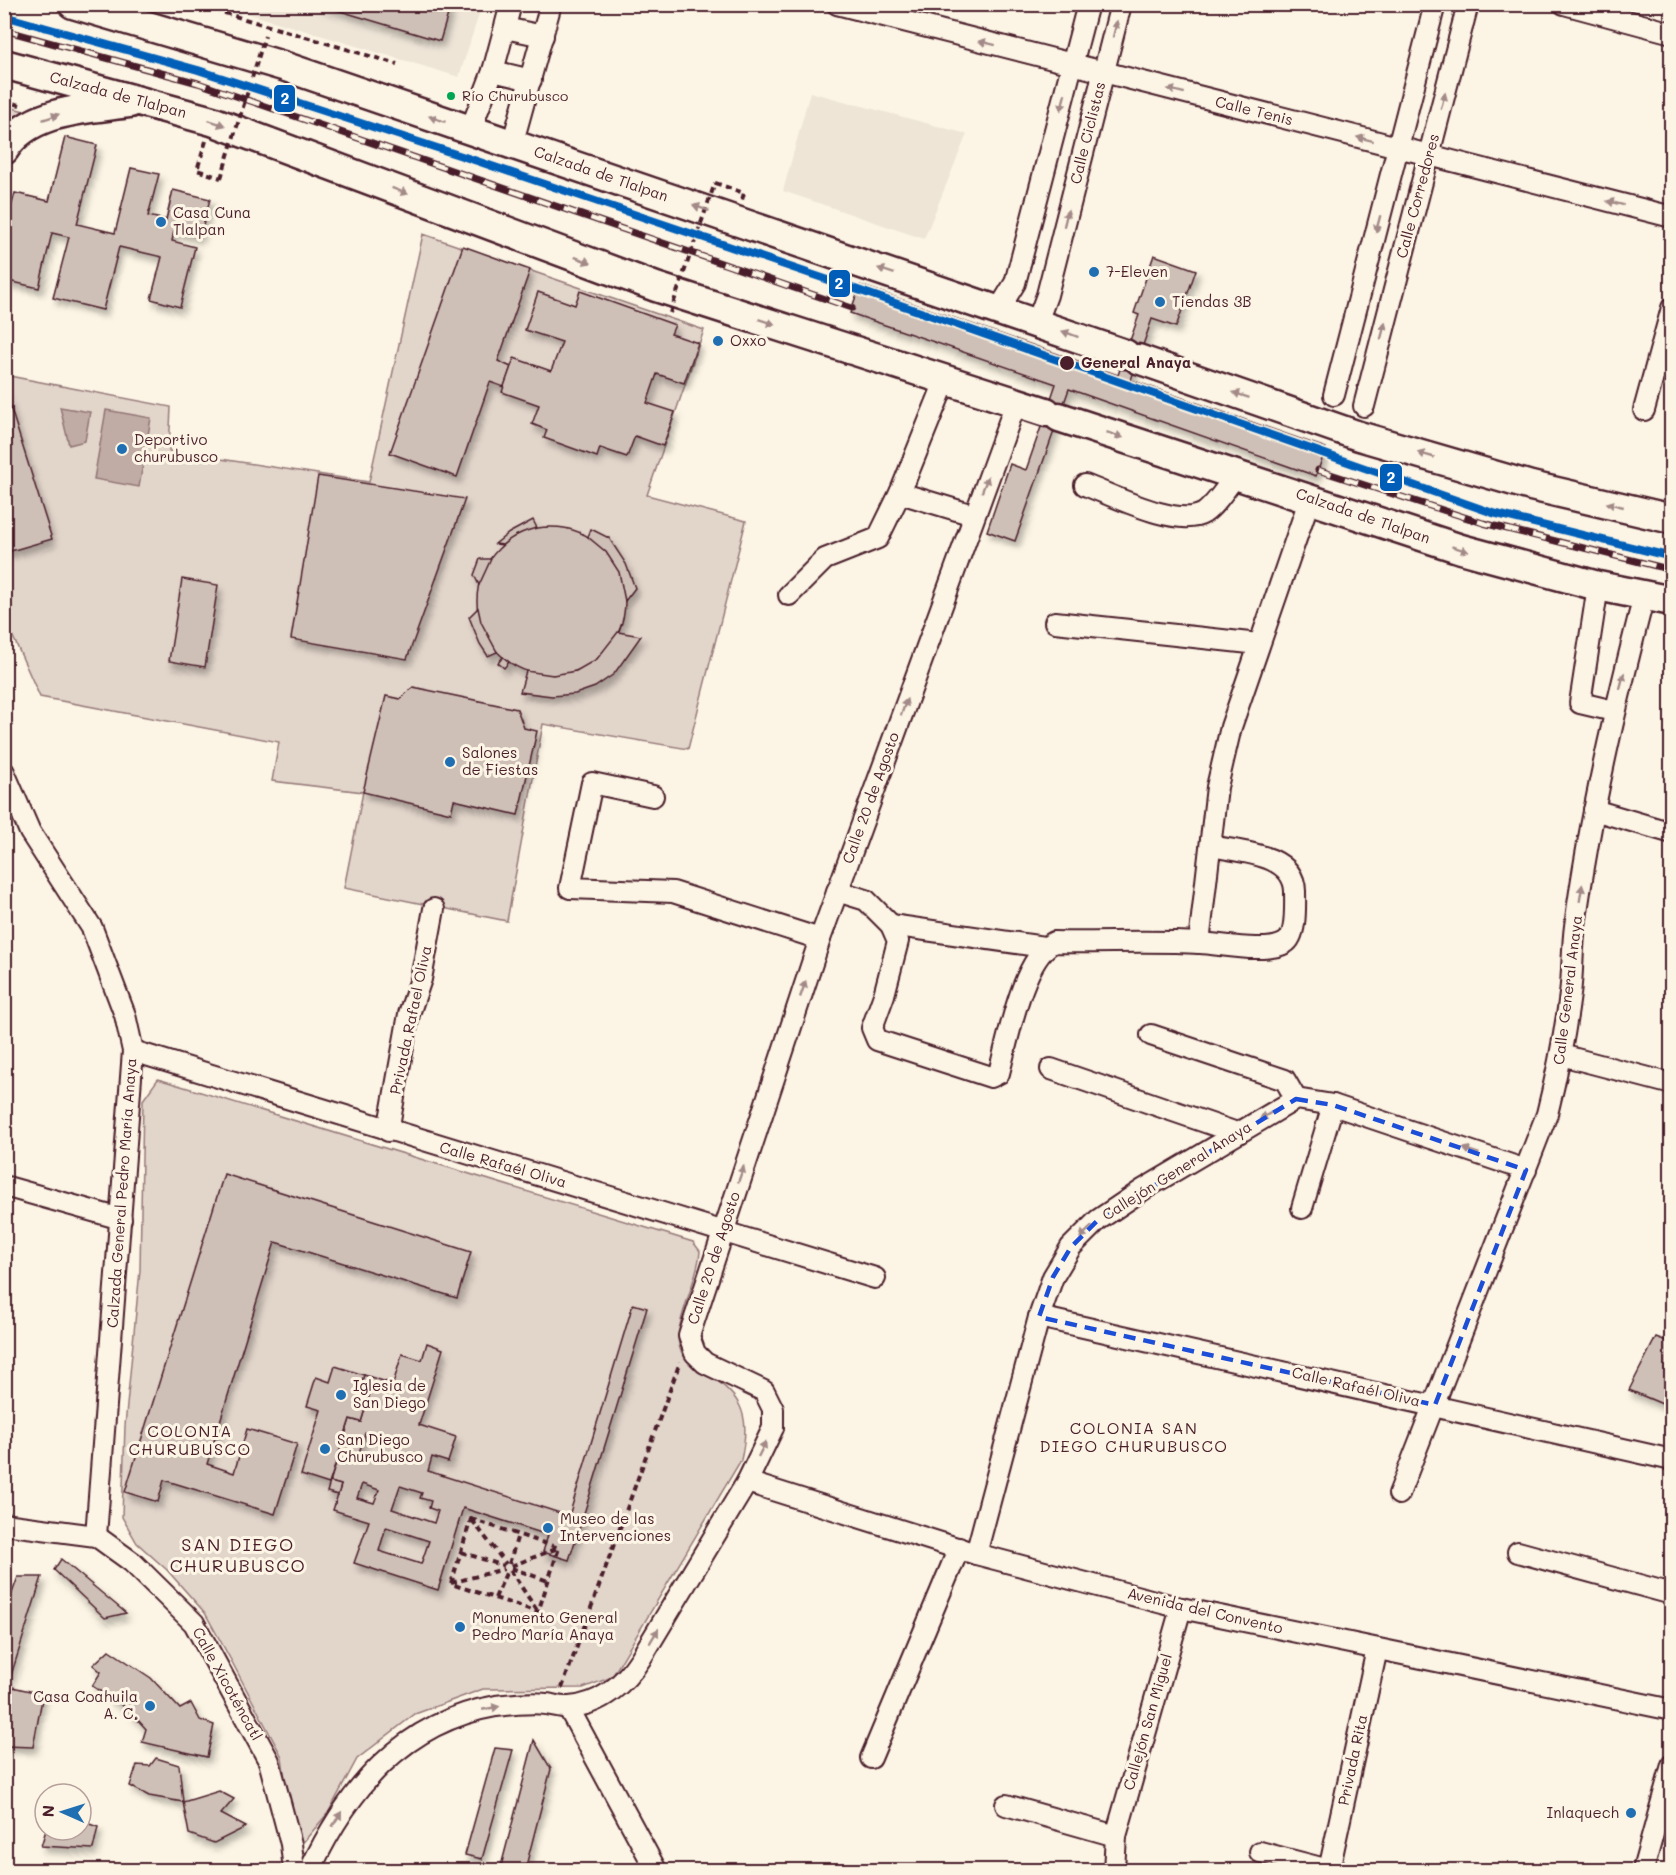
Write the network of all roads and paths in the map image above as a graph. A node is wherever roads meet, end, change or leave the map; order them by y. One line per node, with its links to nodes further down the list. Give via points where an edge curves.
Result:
1 (73, 4): 12 (highway, Calzada de Tlalpan)
2 (102, 4): 12 (highway)
3 (194, 4): 18 (path)
4 (511, 4): 13 (street)
5 (551, 4): 16 (street)
6 (837, 4): 19 (street, Calle Tenis, one-way to 6)
7 (1088, 4): 19 (street)
8 (1121, 4): 21 (street, Calle Ciclistas, one-way to 8)
9 (1435, 4): 26 (street, Calle Corredores)
10 (1468, 4): 28 (street, Calle Corredores, one-way to 10)
11 (1564, 4): 14 (street)
12 (127, 19): 24 (highway, Calzada de Tlalpan, one-way to 12, via 283,66)
13 (505, 28): 16 (street); 20 (street)
14 (1671, 33)
15 (265, 36): 29 (path, bridge, via 221,178)
16 (543, 36): 22 (street)
17 (4, 64): 23 (highway, Calzada de Tlalpan)
18 (397, 64)
19 (1073, 64): 21 (street, Calle Tenis); 32 (street, one-way to 32)
20 (493, 71): 22 (street); 24 (street)
21 (1103, 72): 26 (street, Calle Tenis, one-way to 21); 33 (street, Calle Ciclistas, one-way to 21)
22 (531, 80): 25 (street)
23 (141, 102): 27 (highway, one-way to 23, via 30,126 53,116); 38 (highway, Calzada de Tlalpan, one-way to 38, via 212,121 656,287)
24 (470, 131): 25 (highway, Calzada de Tlalpan)
25 (512, 145): 35 (highway, Calzada de Tlalpan, one-way to 25)
26 (1398, 147): 28 (street, Calle Tenis); 28 (street, Calle Corredores, one-way to 28, via 1336,387 1366,396)
27 (4, 150)
28 (1429, 155): 31 (street, Calle Tenis, one-way to 28)
29 (196, 170)
30 (744, 193): 36 (path, bridge, via 715,183)
31 (1671, 217)
32 (1023, 254): 33 (street); 35 (street, via 1015,283)
33 (1055, 262): 37 (street, Calle Ciclistas)
34 (1671, 308): 40 (street)
35 (999, 309): 37 (highway, Calzada de Tlalpan)
36 (670, 313)
37 (1037, 322): 46 (highway, Calzada de Tlalpan, one-way to 37, via 1531,486 1359,436)
38 (946, 379): 39 (highway, Calzada de Tlalpan); 43 (street)
39 (1016, 403): 41 (highway, Calzada de Tlalpan, one-way to 41); 45 (street, Calle 20 de Agosto, one-way to 39)
40 (1644, 410)
41 (1237, 474): 42 (street, via 1204,513 1188,518 1171,517); 44 (highway, Calzada de Tlalpan)
42 (1085, 485)
43 (900, 493): 45 (street); 48 (street, via 878,538 825,559)
44 (1310, 498): 47 (highway, Calzada de Tlalpan, one-way to 47, via 1461,549); 52 (street)
45 (973, 515): 59 (street, Calle 20 de Agosto, one-way to 45)
46 (1671, 519)
47 (1598, 586): 49 (highway, Calzada de Tlalpan); 53 (street, via 1580,703)
48 (789, 595)
49 (1644, 596): 50 (highway, Calzada de Tlalpan); 53 (street, Calle General Anaya, one-way to 49)
50 (1671, 601)
51 (1055, 622): 52 (street)
52 (1259, 644): 58 (street, via 1231,727 1217,787)
53 (1614, 711): 56 (street, Calle General Anaya)
54 (4, 772): 66 (street, Calzada General Pedro María Anaya, via 30,832 92,928 125,1014)
55 (653, 796): 62 (street, via 592,783 570,888 673,892)
56 (1594, 810): 57 (street); 67 (street, Calle General Anaya, one-way to 56, via 1575,927)
57 (1671, 833)
58 (1211, 846): 63 (street); 63 (street, via 1277,861 1291,873 1295,889 1292,936 1275,947)
59 (837, 891): 61 (street, via 866,900); 62 (street, Calle 20 de Agosto)
60 (434, 909): 72 (street, Privada Rafael Oliva, via 421,979 409,1014)
61 (891, 925): 64 (street); 64 (street, via 898,941 873,1020 873,1035 877,1040 983,1076 999,1073 1022,994)
62 (820, 939): 78 (street, Calle 20 de Agosto, one-way to 62)
63 (1199, 943): 64 (street, via 1054,942)
64 (1044, 947)
65 (1150, 1035): 70 (street, via 1285,1080)
66 (133, 1051): 72 (street, Calle Rafaél Oliva); 77 (street, Calzada General Pedro María Anaya)
67 (1561, 1055): 69 (street); 74 (street, Calle General Anaya, via 1547,1114)
68 (1051, 1069): 73 (street)
69 (1671, 1084)
70 (1296, 1099): 71 (street); 73 (street, Callejón General Anaya, one-way to 73)
71 (1333, 1105): 74 (street, one-way to 71); 76 (street)
72 (388, 1131): 78 (street, Calle Rafaél Oliva)
73 (1237, 1133): 80 (street, Callejón General Anaya, one-way to 80, via 1098,1220 1071,1247 1053,1277)
74 (1526, 1170): 82 (street, Calle General Anaya)
75 (4, 1186): 77 (street)
76 (1302, 1208)
77 (121, 1219): 89 (street, Calzada General Pedro María Anaya)
78 (723, 1230): 79 (street, Calle Rafaél Oliva); 81 (street, Calle 20 de Agosto)
79 (874, 1278)
80 (1039, 1317): 82 (street, Calle Rafaél Oliva); 91 (street, Callejón General Anaya)
81 (689, 1336): 84 (street, Calle 20 de Agosto, one-way to 81, via 773,1428 770,1400 757,1386 700,1359); 102 (path)
82 (1436, 1405): 83 (street, Calle Rafaél Oliva); 85 (street, Calle General Anaya)
83 (1671, 1460)
84 (747, 1482): 91 (street, Avenida del Convento); 102 (street, Calle 20 de Agosto, one-way to 84, via 611,1692 631,1673)
85 (1399, 1494)
86 (471, 1519): 88 (path); 92 (path); 94 (path)
87 (4, 1524): 89 (street)
88 (518, 1535): 90 (path); 94 (path)
89 (96, 1536): 109 (street, Calle Xicoténcatl, via 132,1562 194,1623 268,1761 291,1844)
90 (559, 1548): 94 (path); 95 (path)
91 (967, 1551): 99 (street, Avenida del Convento); 104 (street, Callejón General Anaya)
92 (461, 1552): 94 (path); 96 (path)
93 (1518, 1552): 97 (street)
94 (508, 1567): 95 (path); 96 (path); 98 (path); 100 (path)
95 (548, 1581): 100 (path)
96 (451, 1584): 98 (path)
97 (1671, 1594)
98 (495, 1598): 100 (path)
99 (1181, 1608): 101 (street, Avenida del Convento); 107 (street, Callejón San Miguel)
100 (538, 1612)
101 (1377, 1649): 103 (street, Avenida del Convento); 113 (street, Privada Rita)
102 (562, 1706): 110 (street, Calle 20 de Agosto, one-way to 102, via 334,1824 364,1780 416,1738 475,1711 516,1704); 111 (street)
103 (1671, 1710)
104 (871, 1758)
105 (1671, 1765): 114 (street)
106 (1006, 1805): 107 (street)
107 (1116, 1836): 112 (street, Callejón San Miguel)
108 (1260, 1852): 113 (street)
109 (294, 1870)
110 (310, 1870)
111 (656, 1870)
112 (1114, 1870)
113 (1329, 1870)
114 (1642, 1870)

